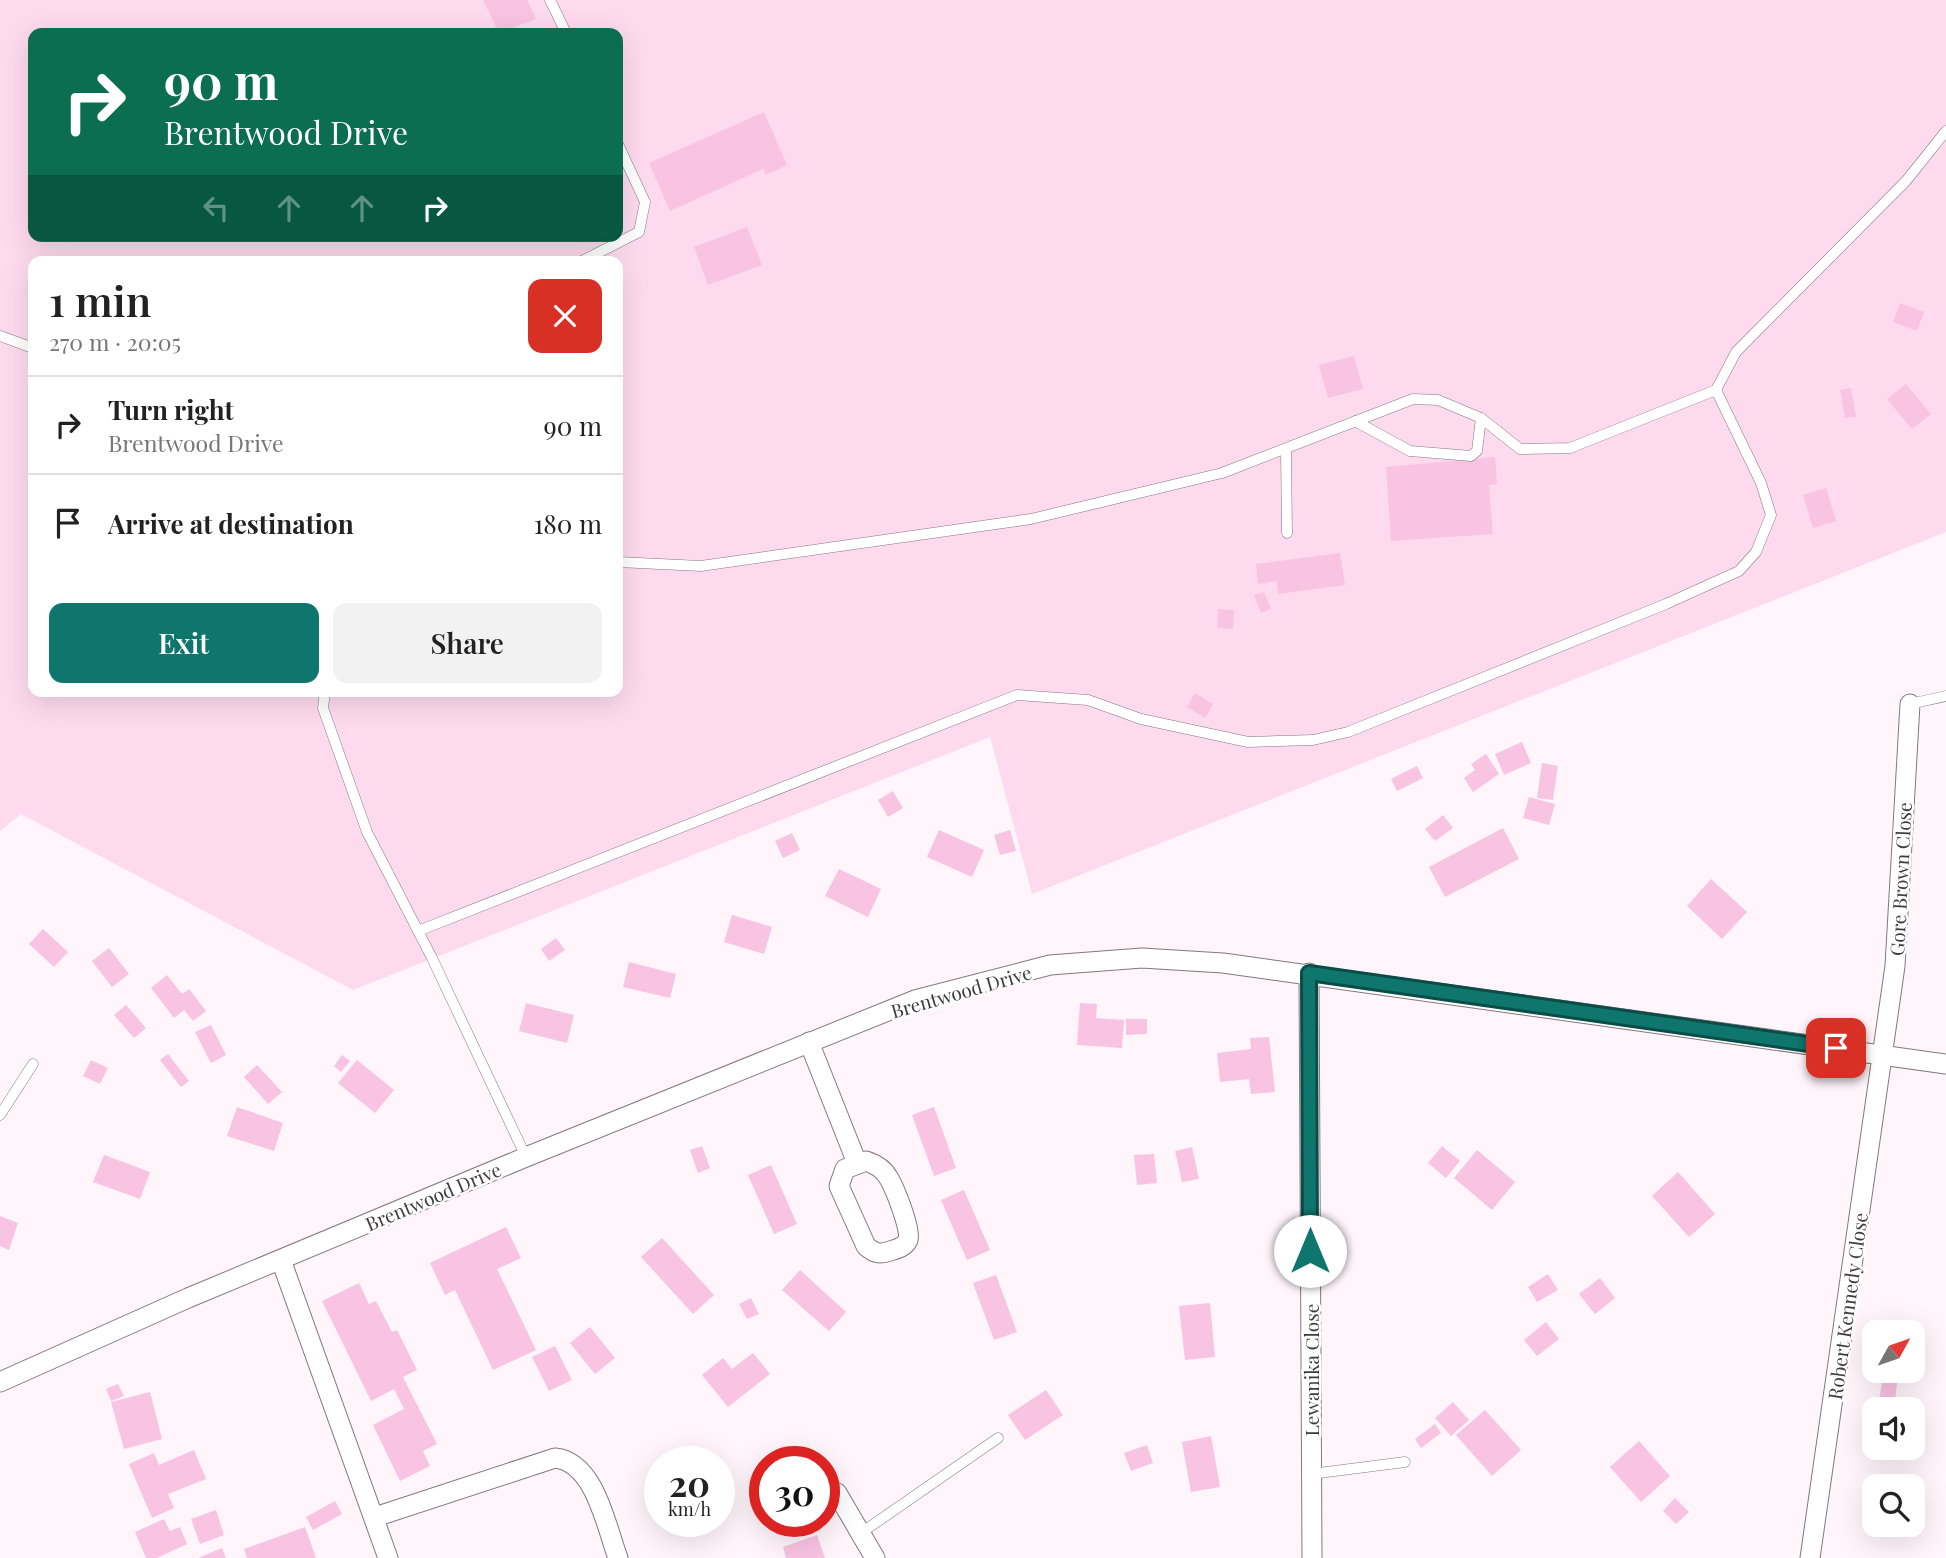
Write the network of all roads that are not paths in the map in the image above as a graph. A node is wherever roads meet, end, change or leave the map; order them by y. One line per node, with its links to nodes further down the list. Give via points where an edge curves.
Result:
1 (550, 0): 2 (lane)
2 (564, 28)
3 (1946, 131): 10 (lane, via 1906,181 1736,352)
4 (623, 155): 5 (lane, via 645,202 639,232)
5 (623, 240)
6 (619, 242): 7 (lane)
7 (592, 256)
8 (0, 336): 9 (lane)
9 (28, 346)
10 (1716, 390): 11 (lane, via 1570,449 1520,449); 19 (lane, via 1761,483 1771,515 1756,552 1739,571 1666,604 1349,732 1313,740 1248,742 1141,719 1088,700 1017,695)
11 (1481, 418): 12 (lane, via 1438,400 1413,399); 12 (lane, via 1477,451 1471,456 1410,452)
12 (1355, 421): 13 (lane)
13 (1286, 450): 14 (lane); 15 (lane, via 1222,473 1031,519 701,566)
14 (1287, 533)
15 (623, 562)
16 (1946, 696): 18 (lane)
17 (324, 697): 19 (lane, via 323,708 367,832)
18 (1910, 704): 22 (street, Gore Brown Close, via 1895,966)
19 (418, 931): 26 (lane)
20 (1309, 973): 21 (street, Brentwood Drive, via 1142,958 1050,965 915,1000); 22 (street, Brentwood Drive); 32 (street, Lewanika Close)
21 (809, 1042): 26 (street, Brentwood Drive); 27 (street)
22 (1884, 1055): 24 (street, Brentwood Drive); 40 (street, Robert Kennedy Close)
23 (33, 1064): 25 (lane)
24 (1946, 1064)
25 (0, 1115)
26 (526, 1157): 28 (street, Brentwood Drive)
27 (857, 1163): 27 (street, via 873,1164 889,1177 910,1231 902,1247 883,1254 866,1246 839,1186 845,1169)
28 (281, 1260): 29 (street, Brentwood Drive); 34 (street)
29 (0, 1382)
30 (998, 1438): 35 (lane)
31 (1405, 1462): 32 (lane)
32 (1311, 1474): 39 (street, Lewanika Close)
33 (840, 1498): 35 (street)
34 (375, 1517): 36 (street); 37 (street, via 555,1458 570,1460 583,1472 593,1492)
35 (861, 1533): 38 (street)
36 (388, 1558)
37 (618, 1558)
38 (875, 1558)
39 (1312, 1558)
40 (1810, 1558)

